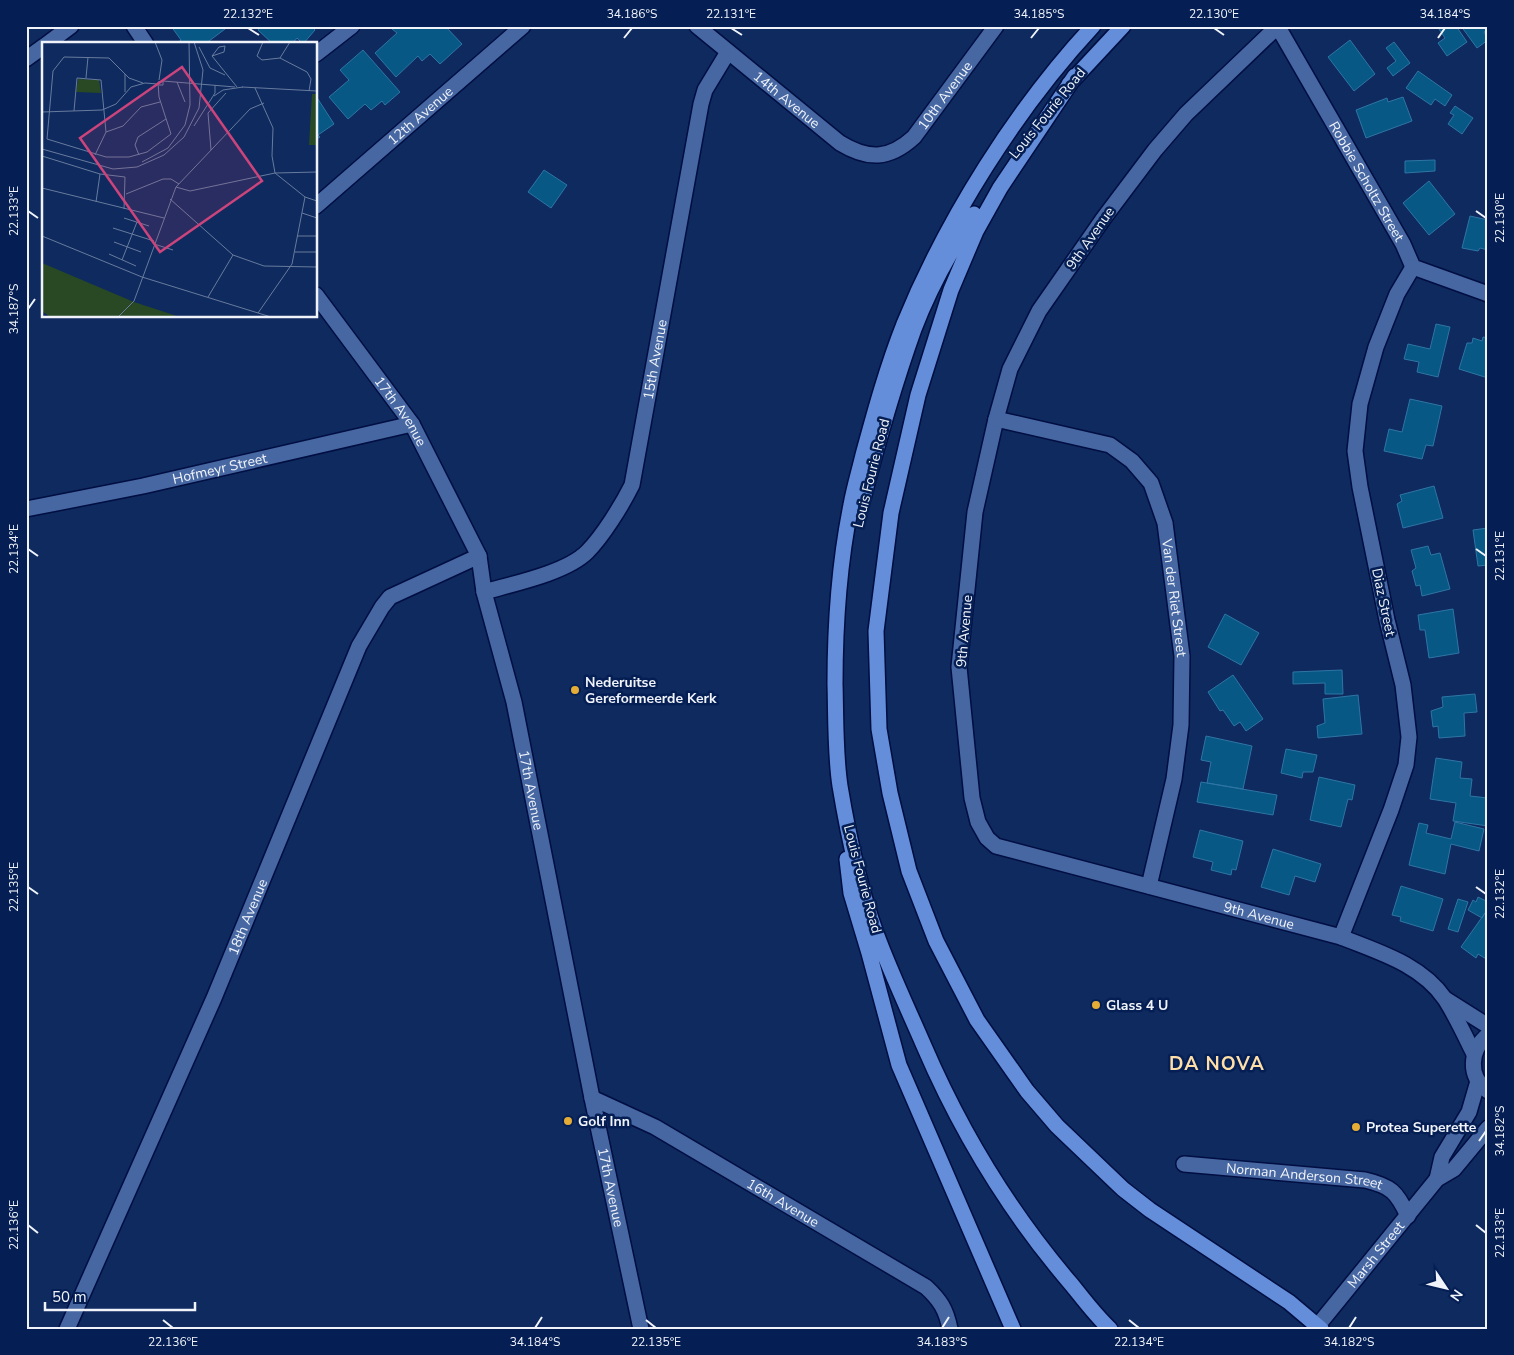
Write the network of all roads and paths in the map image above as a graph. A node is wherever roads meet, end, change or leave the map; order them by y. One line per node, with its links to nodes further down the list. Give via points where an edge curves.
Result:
1 (71, 26): 10 (street)
2 (134, 26): 11 (street)
3 (352, 26): 13 (street)
4 (523, 26): 18 (street, 12th Avenue)
5 (698, 26): 14 (street, 14th Avenue)
6 (996, 26): 17 (street, 10th Avenue, via 914,137 902,148)
7 (1093, 26): 27 (main road, Louis Fourie Road, via 1031,100 961,209 904,324 876,408 851,504 840,574 835,642)
8 (1123, 26): 16 (main road, Louis Fourie Road)
9 (1278, 26): 19 (street, Robbie Scholtz Street, via 1404,244); 22 (street, 9th Avenue, via 1186,114 1103,219 1040,311 1010,369)
10 (49, 42)
11 (145, 42)
12 (42, 47): 15 (street)
13 (318, 52)
14 (728, 52): 17 (street, 14th Avenue, via 840,143 854,151); 26 (street, 15th Avenue, via 705,90 701,104 632,485 586,553 567,565 526,581)
15 (26, 59)
16 (1075, 76): 30 (main road, Louis Fourie Road, via 1012,154 940,272 911,337 861,506 844,642 849,771 864,871 878,930); 41 (main road, via 1000,188 976,231 951,290 918,395 891,514 876,631 879,729 890,793 909,871 936,941 977,1020 1027,1091 1057,1126 1123,1189 1289,1302)
17 (884, 154)
18 (318, 204)
19 (1413, 267): 20 (street); 29 (street, Diaz Street, via 1397,294 1376,347 1360,404 1355,451 1387,620 1403,685 1409,737 1406,765)
20 (1488, 294)
21 (318, 298): 23 (street, 17th Avenue)
22 (996, 419): 28 (street, Van der Riet Street, via 1110,446 1132,461 1151,483 1165,523 1182,656 1181,725 1174,779); 28 (street, 9th Avenue, via 975,512 960,667 972,798 978,822 996,846)
23 (412, 424): 24 (street, Hofmeyr Street, via 143,486); 25 (street, 17th Avenue)
24 (26, 509)
25 (479, 556): 26 (street, 17th Avenue); 42 (street, 18th Avenue, via 390,597 359,646 214,998)
26 (484, 592): 36 (street, 17th Avenue, via 514,702)
27 (840, 783): 30 (main road, Louis Fourie Road, via 858,872 876,932); 45 (main road, via 851,893 899,1065)
28 (1149, 886): 29 (street, 9th Avenue)
29 (1341, 937): 31 (street, 9th Avenue, via 1418,971)
30 (898, 985): 46 (main road, Louis Fourie Road, via 941,1084 989,1172 1044,1253)
31 (1446, 1000): 32 (street, 9th Avenue); 34 (street, 9th Avenue)
32 (1488, 1026)
33 (1488, 1035): 34 (street)
34 (1474, 1054): 35 (street, via 1474,1072)
35 (1483, 1086): 39 (street, Marsh Street, via 1442,1157)
36 (592, 1098): 43 (street, 17th Avenue); 44 (street, 16th Avenue, via 655,1127 926,1287 939,1299)
37 (1488, 1128): 39 (street, Marsh Street, via 1454,1170)
38 (1184, 1164): 40 (street, Norman Anderson Street, via 1365,1180 1396,1194)
39 (1437, 1179): 40 (street, Marsh Street)
40 (1408, 1216): 41 (street, Marsh Street)
41 (1317, 1328)
42 (67, 1329)
43 (641, 1329)
44 (950, 1329)
45 (1013, 1329)
46 (1110, 1329)

